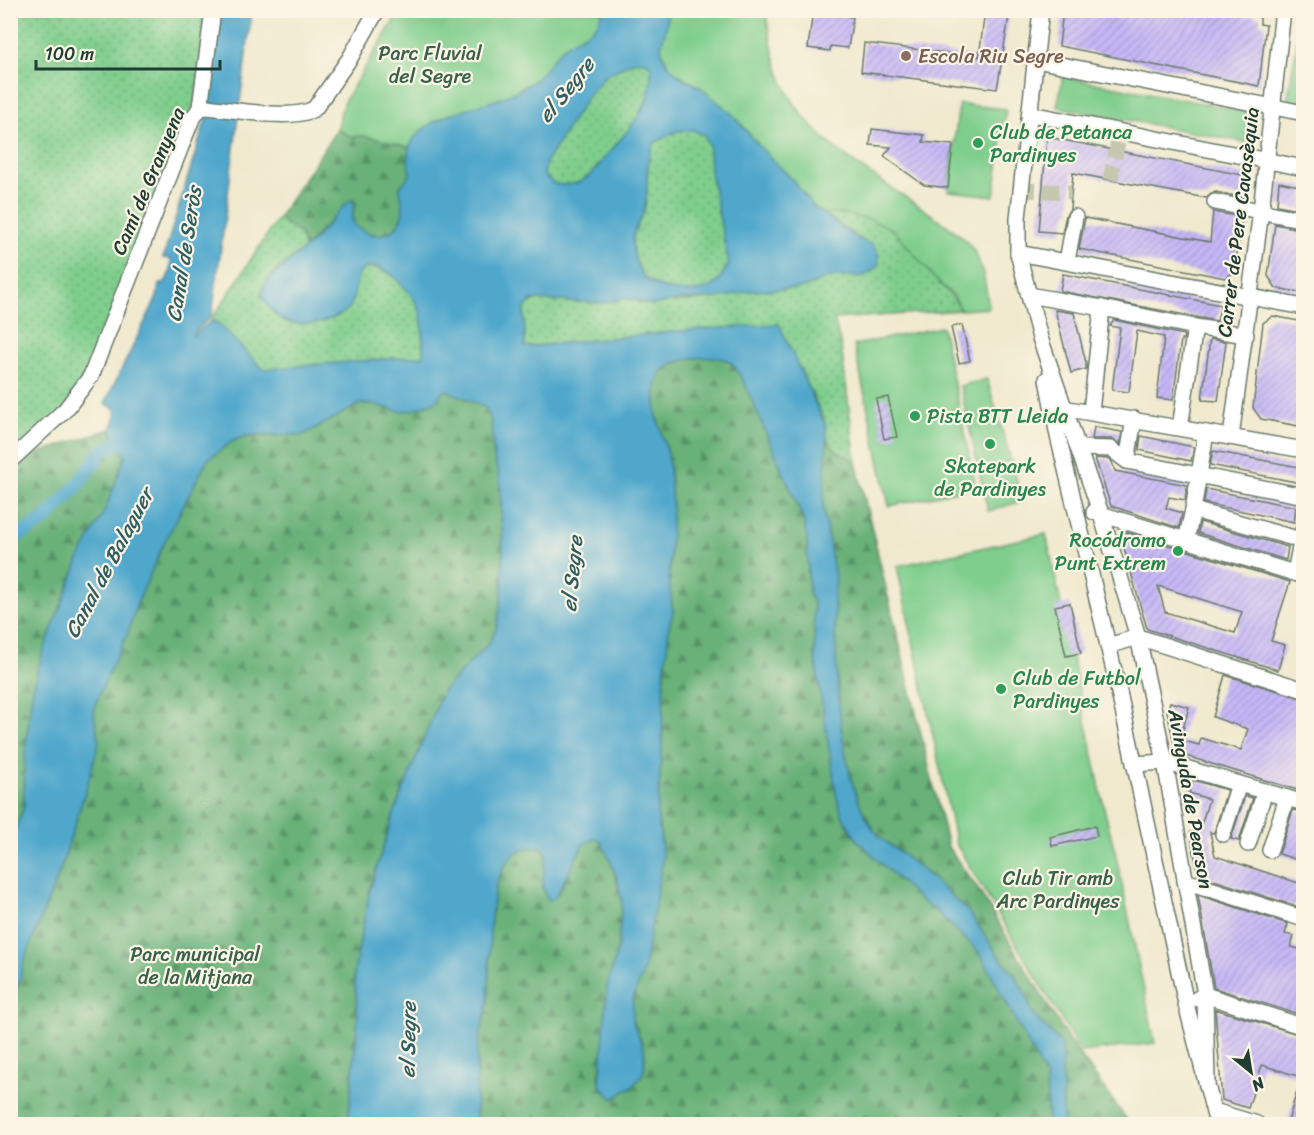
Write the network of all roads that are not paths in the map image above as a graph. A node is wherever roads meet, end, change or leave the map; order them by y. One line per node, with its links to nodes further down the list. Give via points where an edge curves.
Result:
1 (213, 10): 7 (street)
2 (377, 10): 7 (street, Camí de Granyena, via 315,108 290,115)
3 (1041, 10): 5 (street)
4 (1283, 10): 6 (street, Carrer de Pere Cavasèquia)
5 (1036, 60): 6 (street); 9 (street)
6 (1272, 106): 8 (street); 10 (street, Carrer de Pere Cavasèquia)
7 (203, 107): 32 (street, Camí de Granyena, via 191,121 91,376 66,409)
8 (1304, 113)
9 (1031, 114): 10 (street); 16 (street, via 1018,218)
10 (1266, 161): 11 (street); 13 (street, Carrer de Pere Cavasèquia)
11 (1304, 168)
12 (1215, 202): 13 (street)
13 (1261, 211): 15 (street); 19 (street, Carrer de Pere Cavasèquia)
14 (1075, 217): 17 (street)
15 (1304, 220)
16 (1018, 253): 17 (street); 18 (street)
17 (1067, 261): 19 (street)
18 (1029, 295): 21 (street); 24 (street)
19 (1250, 297): 20 (street); 23 (street, Carrer de Pere Cavasèquia)
20 (1304, 307)
21 (1102, 308): 22 (street); 25 (street)
22 (1195, 327): 23 (street); 27 (street)
23 (1245, 335): 29 (street, Carrer de Pere Cavasèquia)
24 (1058, 407): 25 (street); 30 (street, Avinguda de Pearson); 36 (street, Avinguda de Pearson)
25 (1091, 412): 26 (street)
26 (1134, 419): 27 (street); 33 (street)
27 (1180, 428): 28 (street)
28 (1206, 433): 29 (street); 34 (street)
29 (1231, 437): 31 (street)
30 (1078, 448): 33 (street, via 1111,449); 38 (street, Avinguda de Pearson)
31 (1304, 450)
32 (10, 461)
33 (1127, 461): 34 (street)
34 (1198, 476): 35 (street); 37 (street)
35 (1304, 496)
36 (1073, 500): 38 (street); 39 (street, Avinguda de Pearson)
37 (1193, 510): 40 (street); 41 (street)
38 (1103, 520): 39 (street, via 1090,522); 41 (street); 43 (street, Avinguda de Pearson)
39 (1080, 531): 44 (street, Avinguda de Pearson)
40 (1302, 534): 42 (street)
41 (1186, 540): 42 (street)
42 (1299, 574)
43 (1138, 637): 44 (street); 45 (street); 46 (street, Avinguda de Pearson)
44 (1108, 646): 47 (street, Avinguda de Pearson)
45 (1304, 690)
46 (1165, 762): 47 (street); 48 (street); 55 (street, Avinguda de Pearson)
47 (1134, 764): 58 (street, Avinguda de Pearson)
48 (1239, 784): 49 (street); 52 (street)
49 (1265, 791): 50 (street); 53 (street)
50 (1287, 798): 51 (street); 54 (street)
51 (1304, 802)
52 (1223, 834)
53 (1248, 844)
54 (1270, 850)
55 (1185, 881): 56 (street); 57 (street, Avinguda de Pearson)
56 (1304, 919)
57 (1205, 995): 58 (street); 59 (street); 60 (street, Avinguda de Pearson)
58 (1186, 1004): 60 (street, Avinguda de Pearson)
59 (1304, 1027)
60 (1207, 1083): 61 (street, Avinguda de Pearson)
61 (1215, 1118): 62 (street)
62 (1257, 1125)

